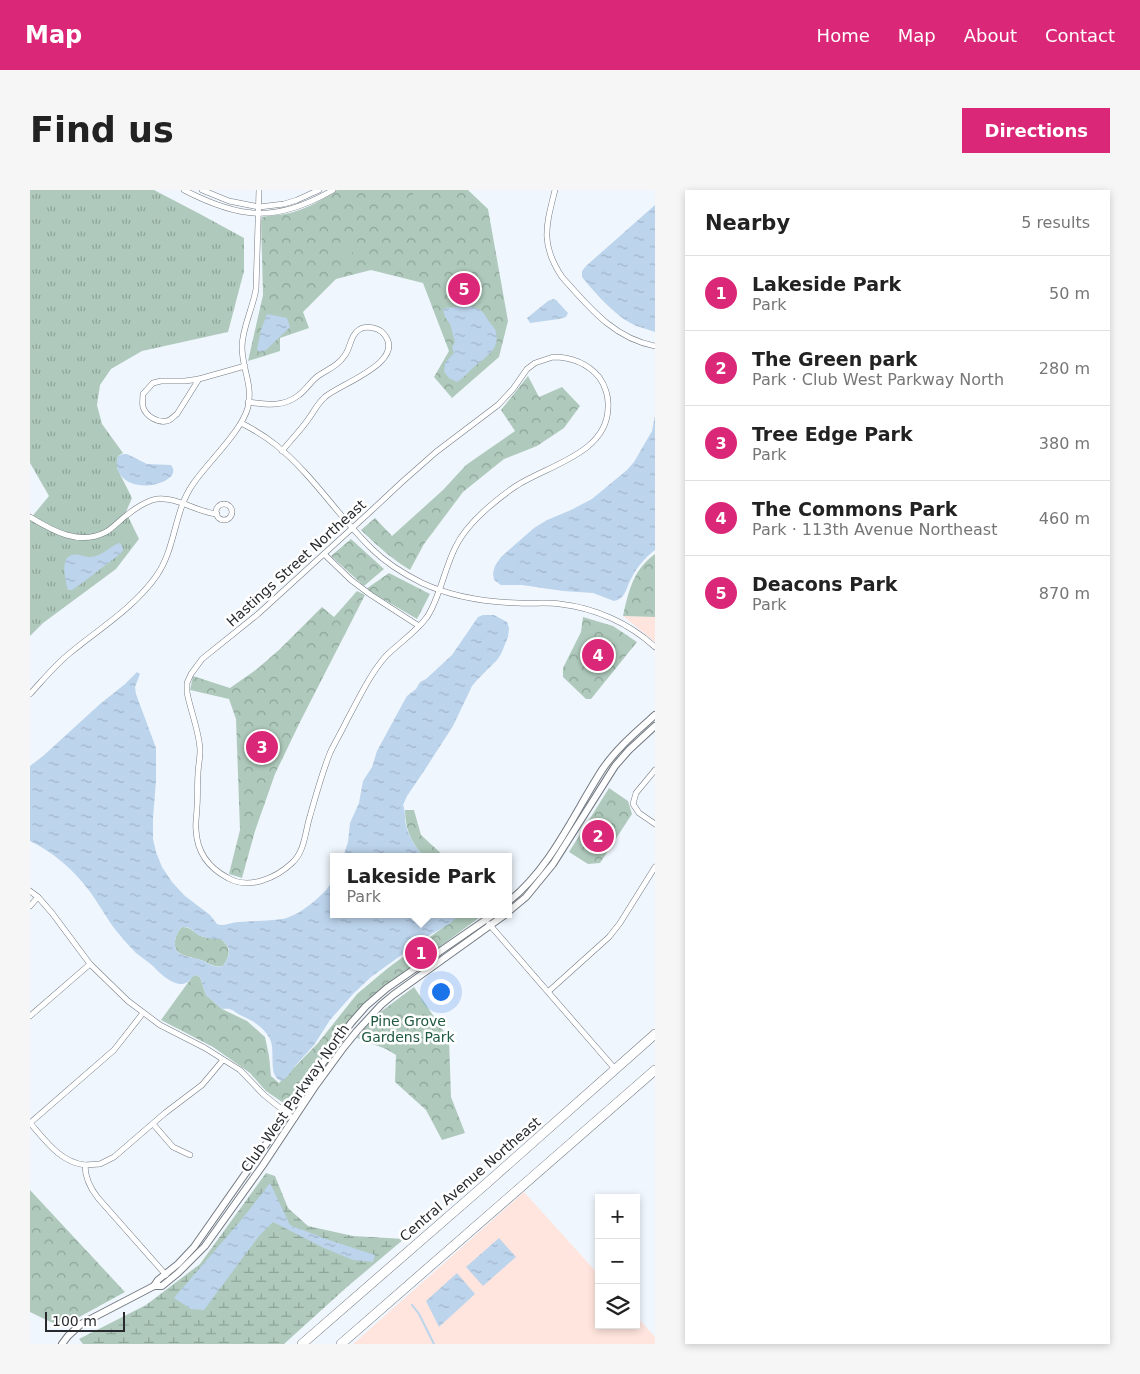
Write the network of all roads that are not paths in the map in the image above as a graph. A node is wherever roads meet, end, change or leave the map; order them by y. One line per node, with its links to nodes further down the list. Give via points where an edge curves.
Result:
1 (184, 190): 8 (street, via 225,208)
2 (202, 190): 7 (street, via 228,201)
3 (258, 190): 7 (street)
4 (319, 190): 7 (street, via 284,204)
5 (333, 190): 8 (street, via 301,207)
6 (556, 190): 9 (street, via 546,235 557,269 601,320 633,339)
7 (259, 208): 8 (street)
8 (258, 214): 10 (street, via 256,288 242,341)
9 (655, 346)
10 (245, 366): 11 (street); 12 (street)
11 (199, 379): 11 (street, via 154,384 143,394 143,407 153,419 167,421 177,414)
12 (248, 402): 13 (street); 14 (street, via 273,405 289,401 317,376 340,362 352,337 360,329 374,328 384,336 388,346 384,358 323,398)
13 (241, 423): 14 (street); 15 (street, via 193,484)
14 (282, 451): 18 (street)
15 (182, 504): 16 (street); 17 (street, via 155,499 135,508 106,532 92,537 60,534); 23 (street, via 174,537 158,574 139,596 68,655)
16 (217, 514)
17 (30, 517)
18 (352, 528): 19 (street, Hastings Street Northeast); 20 (street, via 392,565); 20 (street, Hastings Street Northeast, via 436,452 498,405 535,363 564,357 587,366 602,382 608,402 608,415 600,434 581,451 513,487 470,525 458,541)
19 (324, 554): 21 (street, via 351,580); 21 (street, Hastings Street Northeast, via 202,659 187,683 200,749 198,846 211,866 228,878 246,883 278,874 294,862 304,845 330,752 374,673)
20 (439, 590): 21 (street); 22 (street, via 478,599 580,608 617,620)
21 (419, 626)
22 (655, 647)
23 (30, 694)
24 (655, 715): 31 (street, via 608,761 546,861)
25 (655, 726): 33 (street, Club West Parkway North, via 615,766 553,864)
26 (655, 770): 27 (street, via 636,793 633,804 639,813)
27 (655, 824)
28 (655, 867): 39 (street, via 609,937)
29 (30, 891): 30 (street)
30 (38, 897): 32 (street); 38 (street)
31 (512, 899)
32 (30, 906)
33 (512, 909)
34 (490, 918): 36 (street)
35 (500, 918): 37 (street, Club West Parkway North)
36 (486, 919): 37 (street); 46 (street, via 366,1006)
37 (490, 926): 39 (street); 47 (street, Club West Parkway North, via 381,1005 344,1047)
38 (90, 964): 40 (street); 41 (street)
39 (549, 991): 44 (street)
40 (143, 1013): 43 (street); 48 (street, via 114,1050)
41 (30, 1016)
42 (655, 1034): 44 (highway, Central Avenue Northeast)
43 (223, 1060): 46 (street, via 240,1070); 49 (street, via 202,1085)
44 (615, 1069): 56 (highway, Central Avenue Northeast)
45 (655, 1070): 57 (highway)
46 (287, 1113): 47 (street); 52 (street, via 194,1246)
47 (294, 1119): 53 (street, Club West Parkway North, via 205,1246)
48 (30, 1123): 51 (street, via 61,1157)
49 (153, 1124): 50 (street, via 173,1147); 51 (street, via 114,1157 100,1164)
50 (190, 1155)
51 (85, 1165): 52 (street, via 87,1180 98,1198)
52 (164, 1274): 53 (street); 54 (street)
53 (171, 1279): 54 (street, via 162,1286)
54 (154, 1286): 55 (street, via 81,1324)
55 (62, 1344)
56 (302, 1344)
57 (341, 1344)

